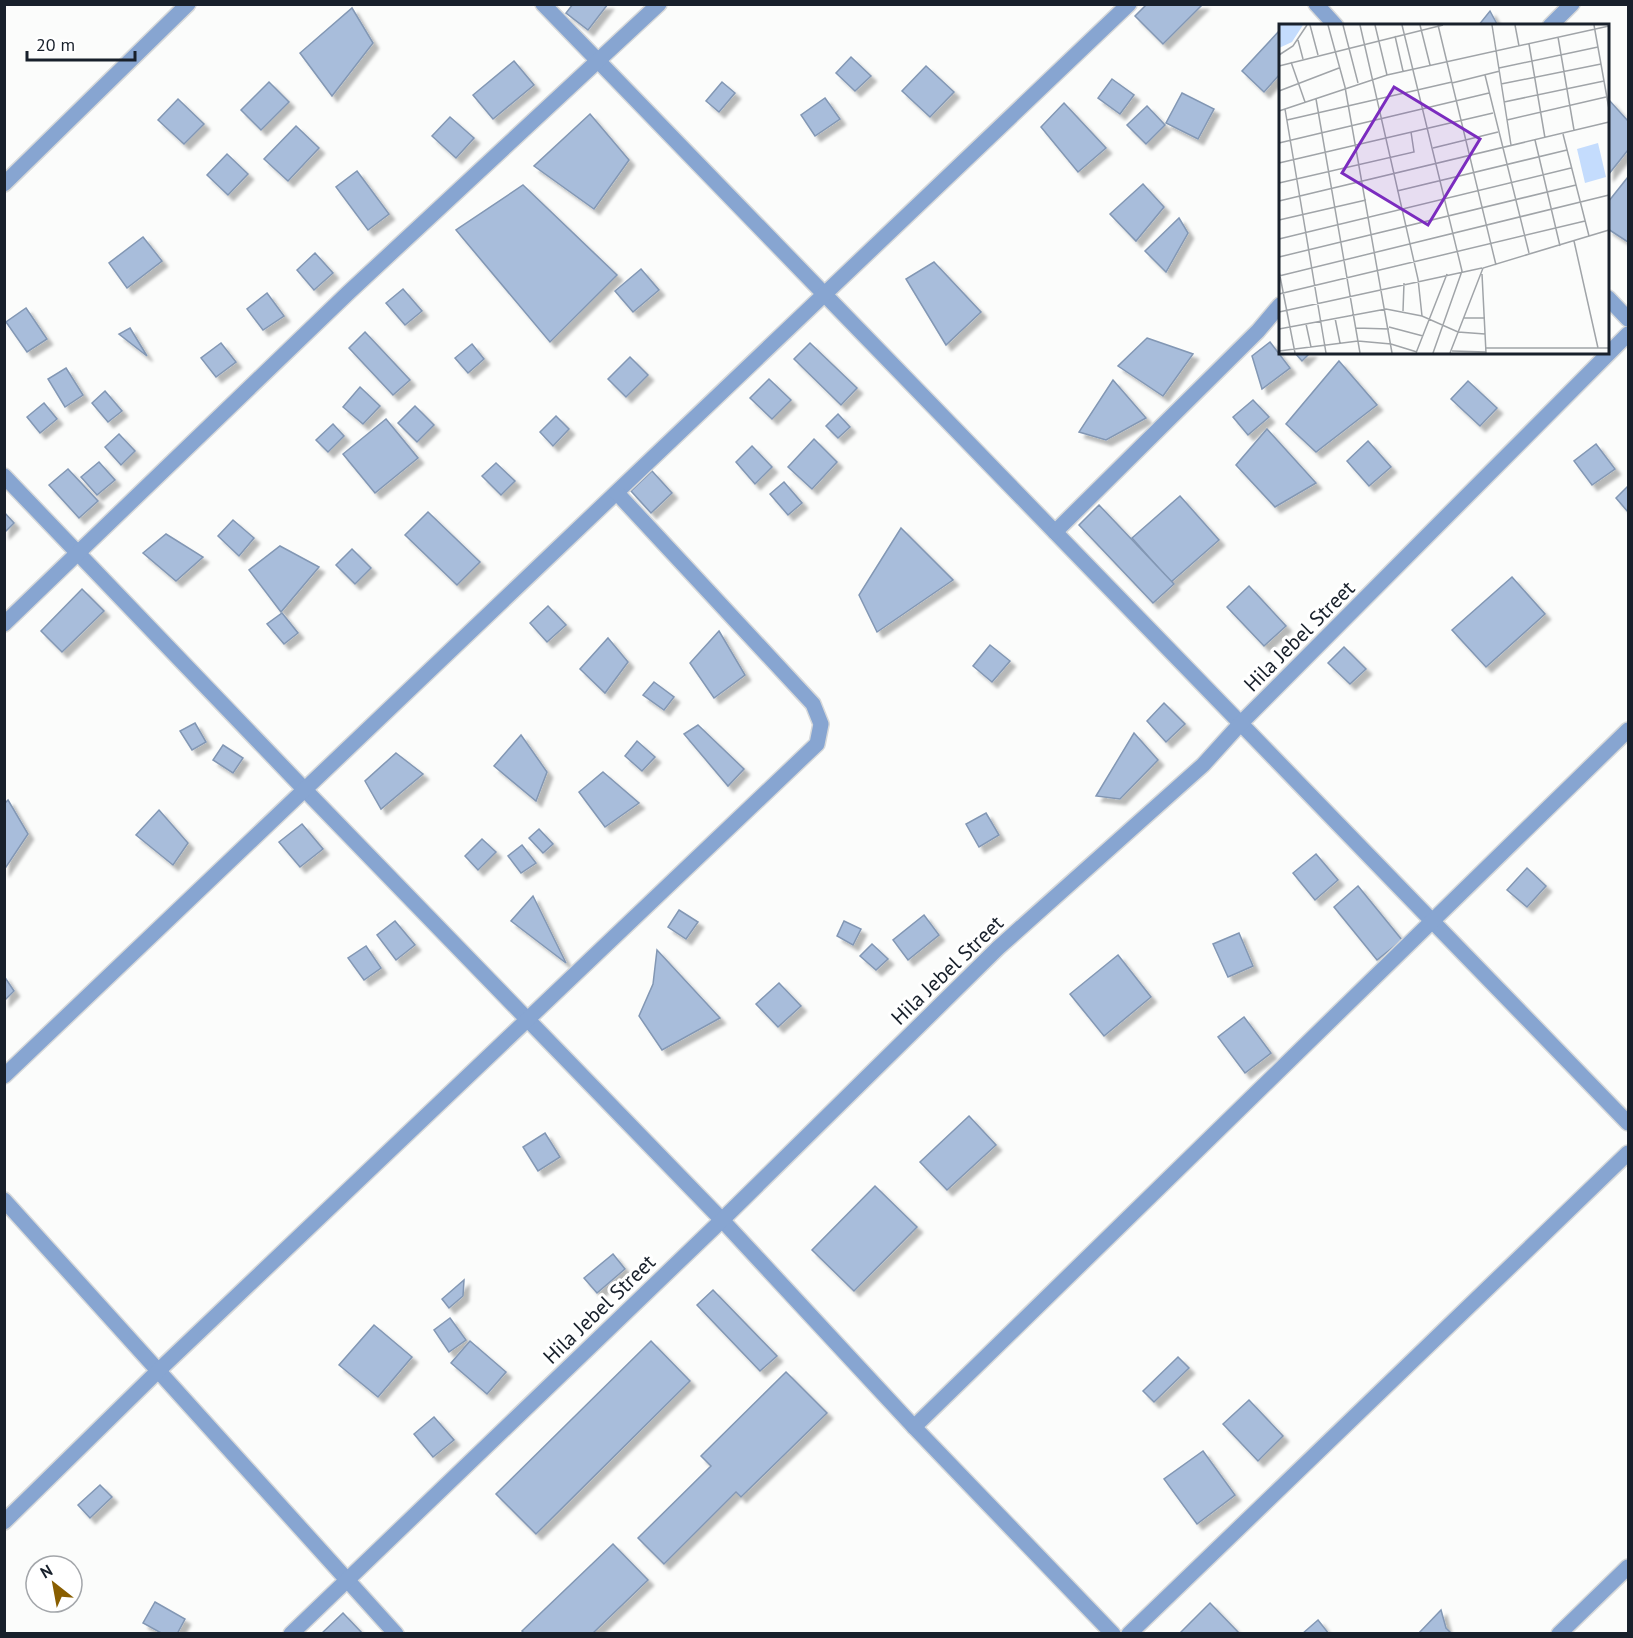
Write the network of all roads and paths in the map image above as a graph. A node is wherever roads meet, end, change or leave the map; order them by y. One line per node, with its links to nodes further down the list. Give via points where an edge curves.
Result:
1 (188, 4): 10 (street)
2 (543, 4): 9 (street)
3 (659, 4): 9 (street)
4 (1129, 4): 11 (street)
5 (1316, 4): 7 (street)
6 (1572, 4): 8 (street)
7 (1334, 24)
8 (1552, 24)
9 (598, 62): 11 (street); 19 (street, via 348,293)
10 (4, 184)
11 (825, 295): 17 (street); 18 (street)
12 (1609, 299): 14 (street)
13 (1279, 306): 18 (street)
14 (1629, 320)
15 (1629, 334): 21 (street, Hila Jebel Street)
16 (4, 476): 19 (street)
17 (617, 493): 23 (street); 25 (street, via 813,704 821,724 817,744)
18 (1055, 532): 21 (street)
19 (79, 553): 20 (street); 23 (street)
20 (4, 624)
21 (1241, 723): 24 (street); 30 (street, Hila Jebel Street, via 1203,765 998,948)
22 (1629, 730): 24 (street)
23 (305, 790): 25 (street); 26 (street)
24 (1432, 921): 27 (street); 32 (street)
25 (526, 1018): 30 (street); 31 (street)
26 (4, 1076)
27 (1629, 1123)
28 (1629, 1153): 39 (street)
29 (4, 1200): 31 (street)
30 (722, 1220): 32 (street); 35 (street, Hila Jebel Street)
31 (158, 1371): 33 (street); 35 (street)
32 (914, 1427): 38 (street)
33 (4, 1522)
34 (1629, 1567): 40 (street)
35 (346, 1580): 36 (street, Hila Jebel Street); 37 (street)
36 (291, 1634)
37 (396, 1634)
38 (1113, 1634)
39 (1129, 1634)
40 (1559, 1634)

